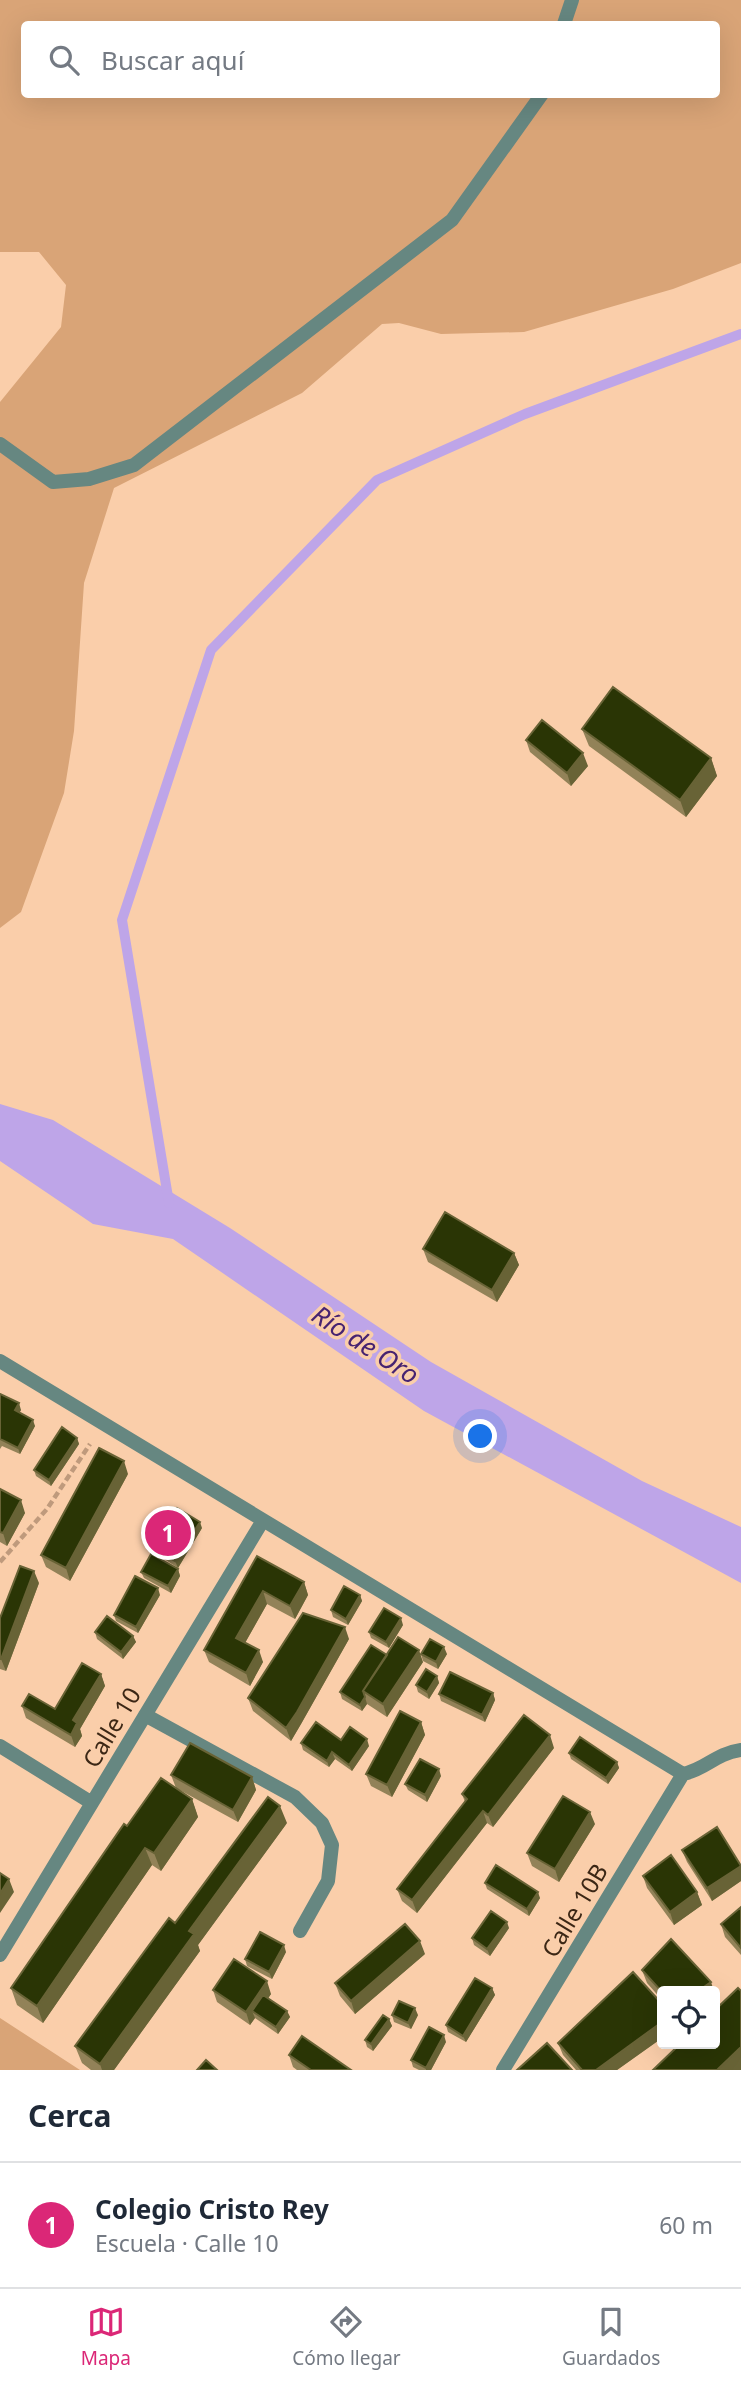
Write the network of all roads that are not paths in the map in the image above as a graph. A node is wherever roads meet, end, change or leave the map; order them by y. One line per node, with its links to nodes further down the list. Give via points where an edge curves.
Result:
1 (572, 0): 2 (street)
2 (565, 21)
3 (539, 98): 4 (street, via 452,220 134,465 89,479 53,482)
4 (0, 444)
5 (0, 1361): 6 (street)
6 (262, 1522): 7 (street, Calle 10); 10 (street)
7 (145, 1715): 11 (street, Calle 10); 12 (street, via 295,1797 322,1823 332,1845 328,1881)
8 (0, 1746): 11 (street)
9 (741, 1750): 10 (street, via 723,1752 695,1772)
10 (683, 1774): 14 (street, Calle 10B)
11 (92, 1803): 13 (street, Calle 10)
12 (300, 1931)
13 (0, 1955)
14 (503, 2070)

